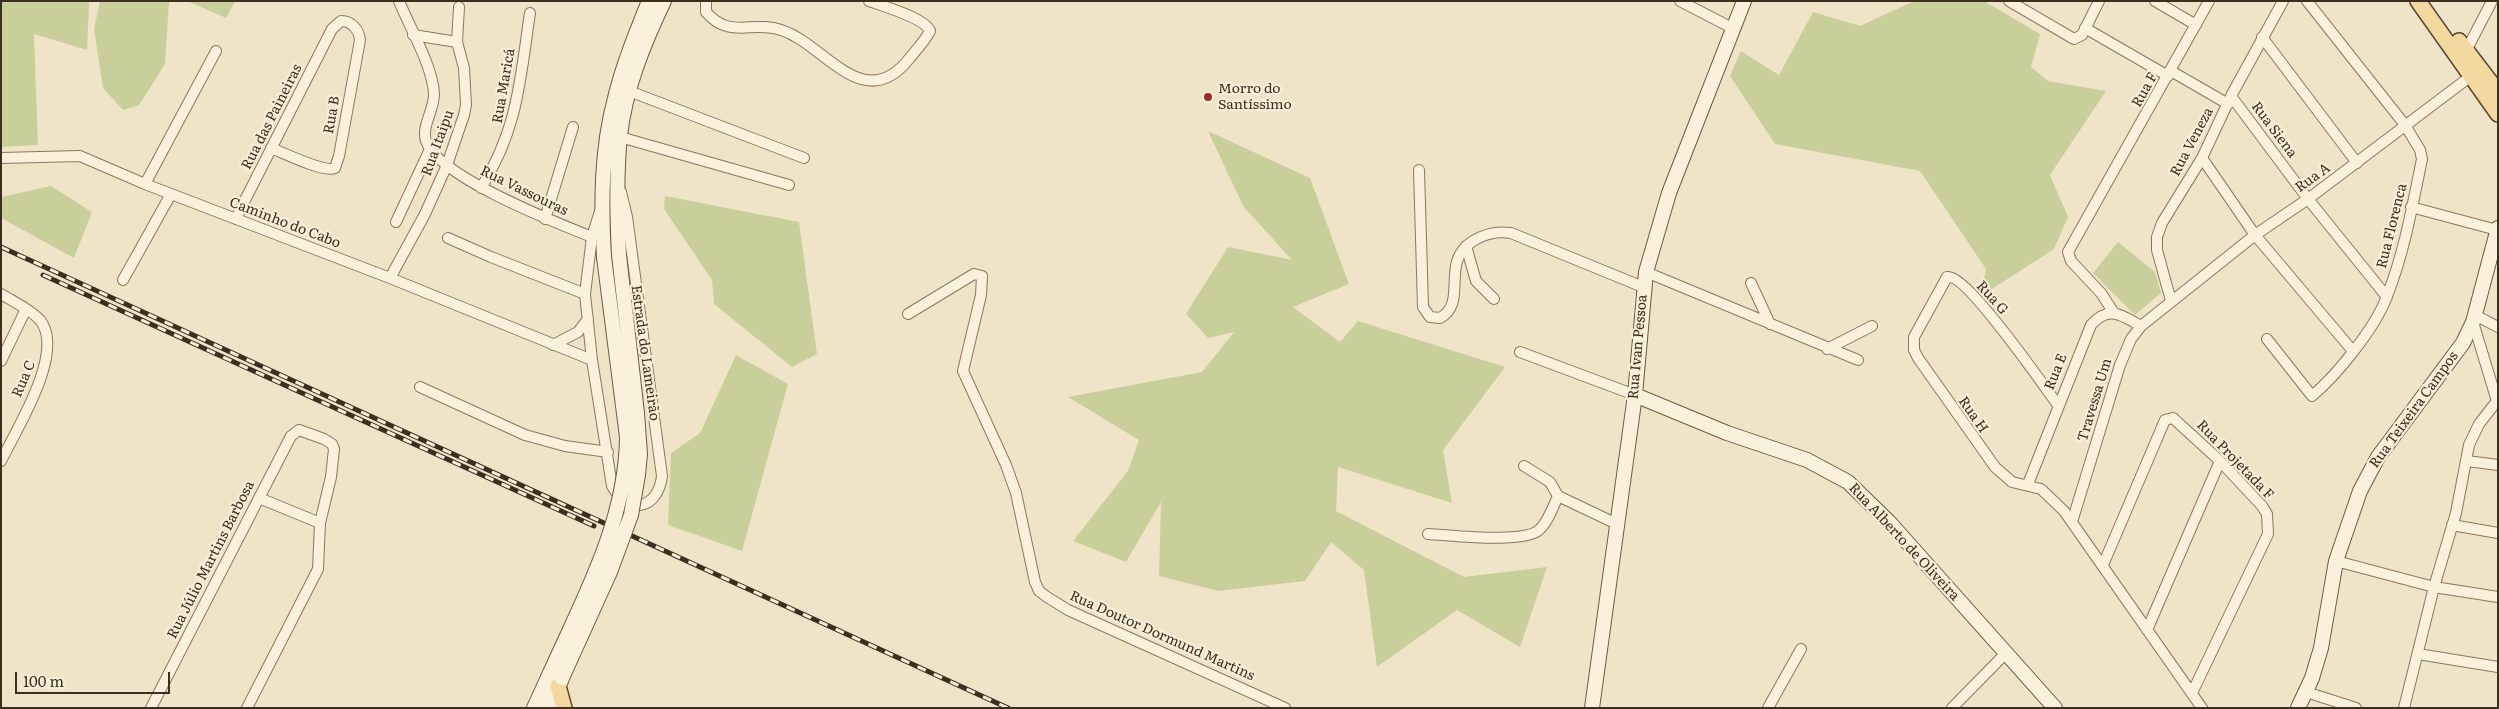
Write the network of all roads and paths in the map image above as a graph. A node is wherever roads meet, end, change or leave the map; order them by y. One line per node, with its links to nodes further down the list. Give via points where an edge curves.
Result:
1 (399, 1): 23 (street)
2 (649, 1): 51 (street, Estrada do Lameirão, via 614,100)
3 (664, 1): 30 (street, Estrada do Lameirão)
4 (706, 1): 5 (street, via 706,12 721,24 730,28 772,27 781,30 802,40 854,78 878,79 892,75 903,66 930,31 926,24 910,16)
5 (869, 1)
6 (1680, 1): 22 (street)
7 (1744, 1): 22 (street, Rua Ivan Pessoa)
8 (2009, 1): 20 (street, via 2074,39)
9 (2099, 1): 20 (street)
10 (2155, 1): 19 (street)
11 (2209, 1): 19 (street, Rua F)
12 (2283, 1): 24 (street, Rua Veneza)
13 (2307, 1): 34 (street, Rua Florenca)
14 (2418, 1): 29 (main road)
15 (2430, 1): 27 (main road)
16 (2492, 1): 27 (street)
17 (459, 8): 25 (street, Rua Itaipu)
18 (530, 13): 48 (street, Rua Maricá, via 514,116 501,154)
19 (2196, 25): 28 (street, Rua F)
20 (2085, 28): 28 (street)
21 (332, 29): 37 (street, Rua das Paineiras); 37 (street, Rua B, via 346,21 357,30 360,40 335,168 321,168)
22 (1734, 29): 61 (street, Rua Ivan Pessoa, via 1669,193)
23 (413, 35): 25 (street); 38 (street, via 433,86 434,104 426,135)
24 (2262, 37): 32 (street, Rua Veneza); 42 (street)
25 (457, 42): 43 (street, Rua Itaipu, via 464,68 466,104)
26 (216, 51): 46 (street)
27 (2466, 51): 31 (main road)
28 (2170, 73): 32 (street); 72 (street, Rua F, via 2104,192 2071,244 2069,257)
29 (2471, 76): 33 (main road); 34 (street, Rua A)
30 (629, 91): 36 (street, Estrada do Lameirão); 40 (street)
31 (2498, 92)
32 (2230, 100): 41 (street, Rua Veneza); 50 (street, Rua Siena)
33 (2498, 114)
34 (2405, 126): 42 (street, Rua A); 52 (street, Rua Florenca, via 2422,159)
35 (574, 127): 54 (street)
36 (620, 136): 45 (street, Estrada do Lameirão); 47 (street)
37 (271, 148): 53 (street, Rua das Paineiras)
38 (430, 148): 43 (street, Rua Vassouras); 55 (street)
39 (1, 158): 46 (street, Caminho do Cabo, via 80,156)
40 (804, 158)
41 (2202, 158): 57 (street); 70 (street, Rua Veneza, via 2162,223 2157,237 2158,261)
42 (2357, 163): 50 (street, Rua A)
43 (447, 165): 48 (street, Rua Vassouras); 62 (street, Rua Itaipu)
44 (1419, 170): 60 (street, via 1423,307 1430,317 1440,318 1453,306 1455,266)
45 (618, 183): 93 (street, Estrada do Lameirão, via 627,217 662,476 656,496 635,506 623,501 612,486); 117 (street, Estrada do Lameirão, bridge, via 618,255 637,413 638,474 631,515 610,572)
46 (145, 184): 49 (street, Caminho do Cabo)
47 (789, 185)
48 (481, 188): 54 (street, Rua Vassouras)
49 (171, 194): 53 (street, Caminho do Cabo); 63 (street)
50 (2308, 199): 57 (street, Rua A); 68 (street, Rua Siena)
51 (602, 205): 58 (street, Estrada do Lameirão); 117 (street, Estrada do Lameirão, bridge, via 604,257 627,437 627,464 618,507 600,563)
52 (2411, 208): 56 (street); 68 (street, Rua Florenca)
53 (236, 218): 62 (street, Caminho do Cabo)
54 (545, 219): 58 (street, Rua Vassouras)
55 (396, 222)
56 (2498, 229): 74 (street, Rua Teixeira Campos)
57 (2255, 235): 70 (street, Rua A); 84 (street)
58 (592, 237): 67 (street, Estrada do Lameirão)
59 (448, 238): 67 (street)
60 (1466, 246): 65 (street, via 1491,233 1511,233); 69 (street, via 1476,280)
61 (1646, 272): 65 (street, Rua Ivan Pessoa); 76 (street)
62 (390, 278): 82 (street, Caminho do Cabo)
63 (123, 280)
64 (1751, 283): 76 (street)
65 (1643, 287): 90 (street, Rua Ivan Pessoa)
66 (1, 294): 71 (street, Rua C)
67 (585, 294): 75 (street, Estrada do Lameirão)
68 (2387, 297): 84 (street, Rua Florenca, via 2371,326)
69 (1494, 299)
70 (2171, 302): 78 (street, Travessa Um)
71 (26, 309): 88 (street); 95 (street, Rua C, via 46,335 47,359)
72 (2114, 313): 78 (street); 92 (street, Rua E, via 2102,315 2091,326)
73 (908, 314): 125 (street, Rua Doutor Dormund Martins, via 974,274 982,276 981,295 963,371 1016,493 1034,582 1040,591 1061,606)
74 (2474, 318): 79 (street); 91 (street); 108 (street, Rua Teixeira Campos, via 2451,361 2408,414 2368,472)
75 (588, 319): 82 (street, via 578,332); 86 (street, Estrada do Lameirão)
76 (1770, 324): 83 (street)
77 (1872, 326): 83 (street)
78 (2142, 326): 102 (street, Travessa Um, via 2131,339 2120,365)
79 (2498, 327)
80 (2267, 339): 84 (street, Rua Florenca, via 2312,396 2324,387)
81 (1913, 344): 92 (street, Rua G, via 1940,286 1951,276 1975,297); 99 (street, Rua H, via 1930,377 1983,452 2012,482)
82 (553, 345): 86 (street, Caminho do Cabo)
83 (1828, 349): 87 (street)
84 (2352, 350)
85 (1520, 352): 90 (street)
86 (592, 360): 93 (street, Estrada do Lameirão)
87 (1858, 360)
88 (1, 361)
89 (420, 387): 93 (street, via 525,436)
90 (1634, 395): 104 (street, Rua Ivan Pessoa); 114 (street, Rua Alberto de Oliveira, via 1727,433 1807,460 1848,482 1884,516)
91 (2498, 396): 94 (street, via 2473,434)
92 (2058, 405): 99 (street, Rua E)
93 (608, 452)
94 (2467, 460): 97 (street); 105 (street)
95 (1, 461)
96 (2220, 461): 109 (street, Rua Projetada F, via 2177,421 2173,418 2166,420); 112 (street); 119 (street, Rua Projetada F, via 2262,506 2267,514 2268,534)
97 (2498, 465)
98 (1524, 466): 100 (street, via 1550,482)
99 (2028, 484): 102 (street, Rua H, via 2052,498)
100 (1558, 496): 104 (street); 107 (street, via 1542,527 1528,536)
101 (259, 498): 103 (street); 103 (street, Rua Júlio Martins Barbosa, via 294,432 301,430 324,439 332,444 335,456); 120 (street, Rua Júlio Martins Barbosa)
102 (2072, 522): 109 (street, Rua H)
103 (320, 523): 121 (street, via 318,569)
104 (1617, 524): 126 (street, Rua Ivan Pessoa)
105 (2452, 525): 106 (street); 110 (street)
106 (2498, 533)
107 (1428, 534)
108 (2336, 561): 110 (street); 118 (street, Rua Teixeira Campos, via 2321,648)
109 (2103, 566): 112 (street, Rua H)
110 (2434, 587): 111 (street); 115 (street)
111 (2498, 597)
112 (2147, 630): 119 (street, Rua H)
113 (1801, 649): 127 (street)
114 (2006, 653): 128 (street); 129 (street, Rua Alberto de Oliveira)
115 (2418, 654): 116 (street); 133 (street)
116 (2498, 667)
117 (557, 679): 122 (street, Estrada do Lameirão); 123 (street, Estrada do Lameirão); 124 (main road)
118 (2306, 692): 131 (street, Rua Teixeira Campos); 132 (street)
119 (2192, 693): 130 (street, Rua H)
120 (151, 708)
121 (246, 708)
122 (534, 708)
123 (548, 708)
124 (564, 708)
125 (1285, 708)
126 (1592, 708)
127 (1768, 708)
128 (1952, 708)
129 (2055, 708)
130 (2202, 708)
131 (2298, 708)
132 (2356, 708)
133 (2404, 708)

